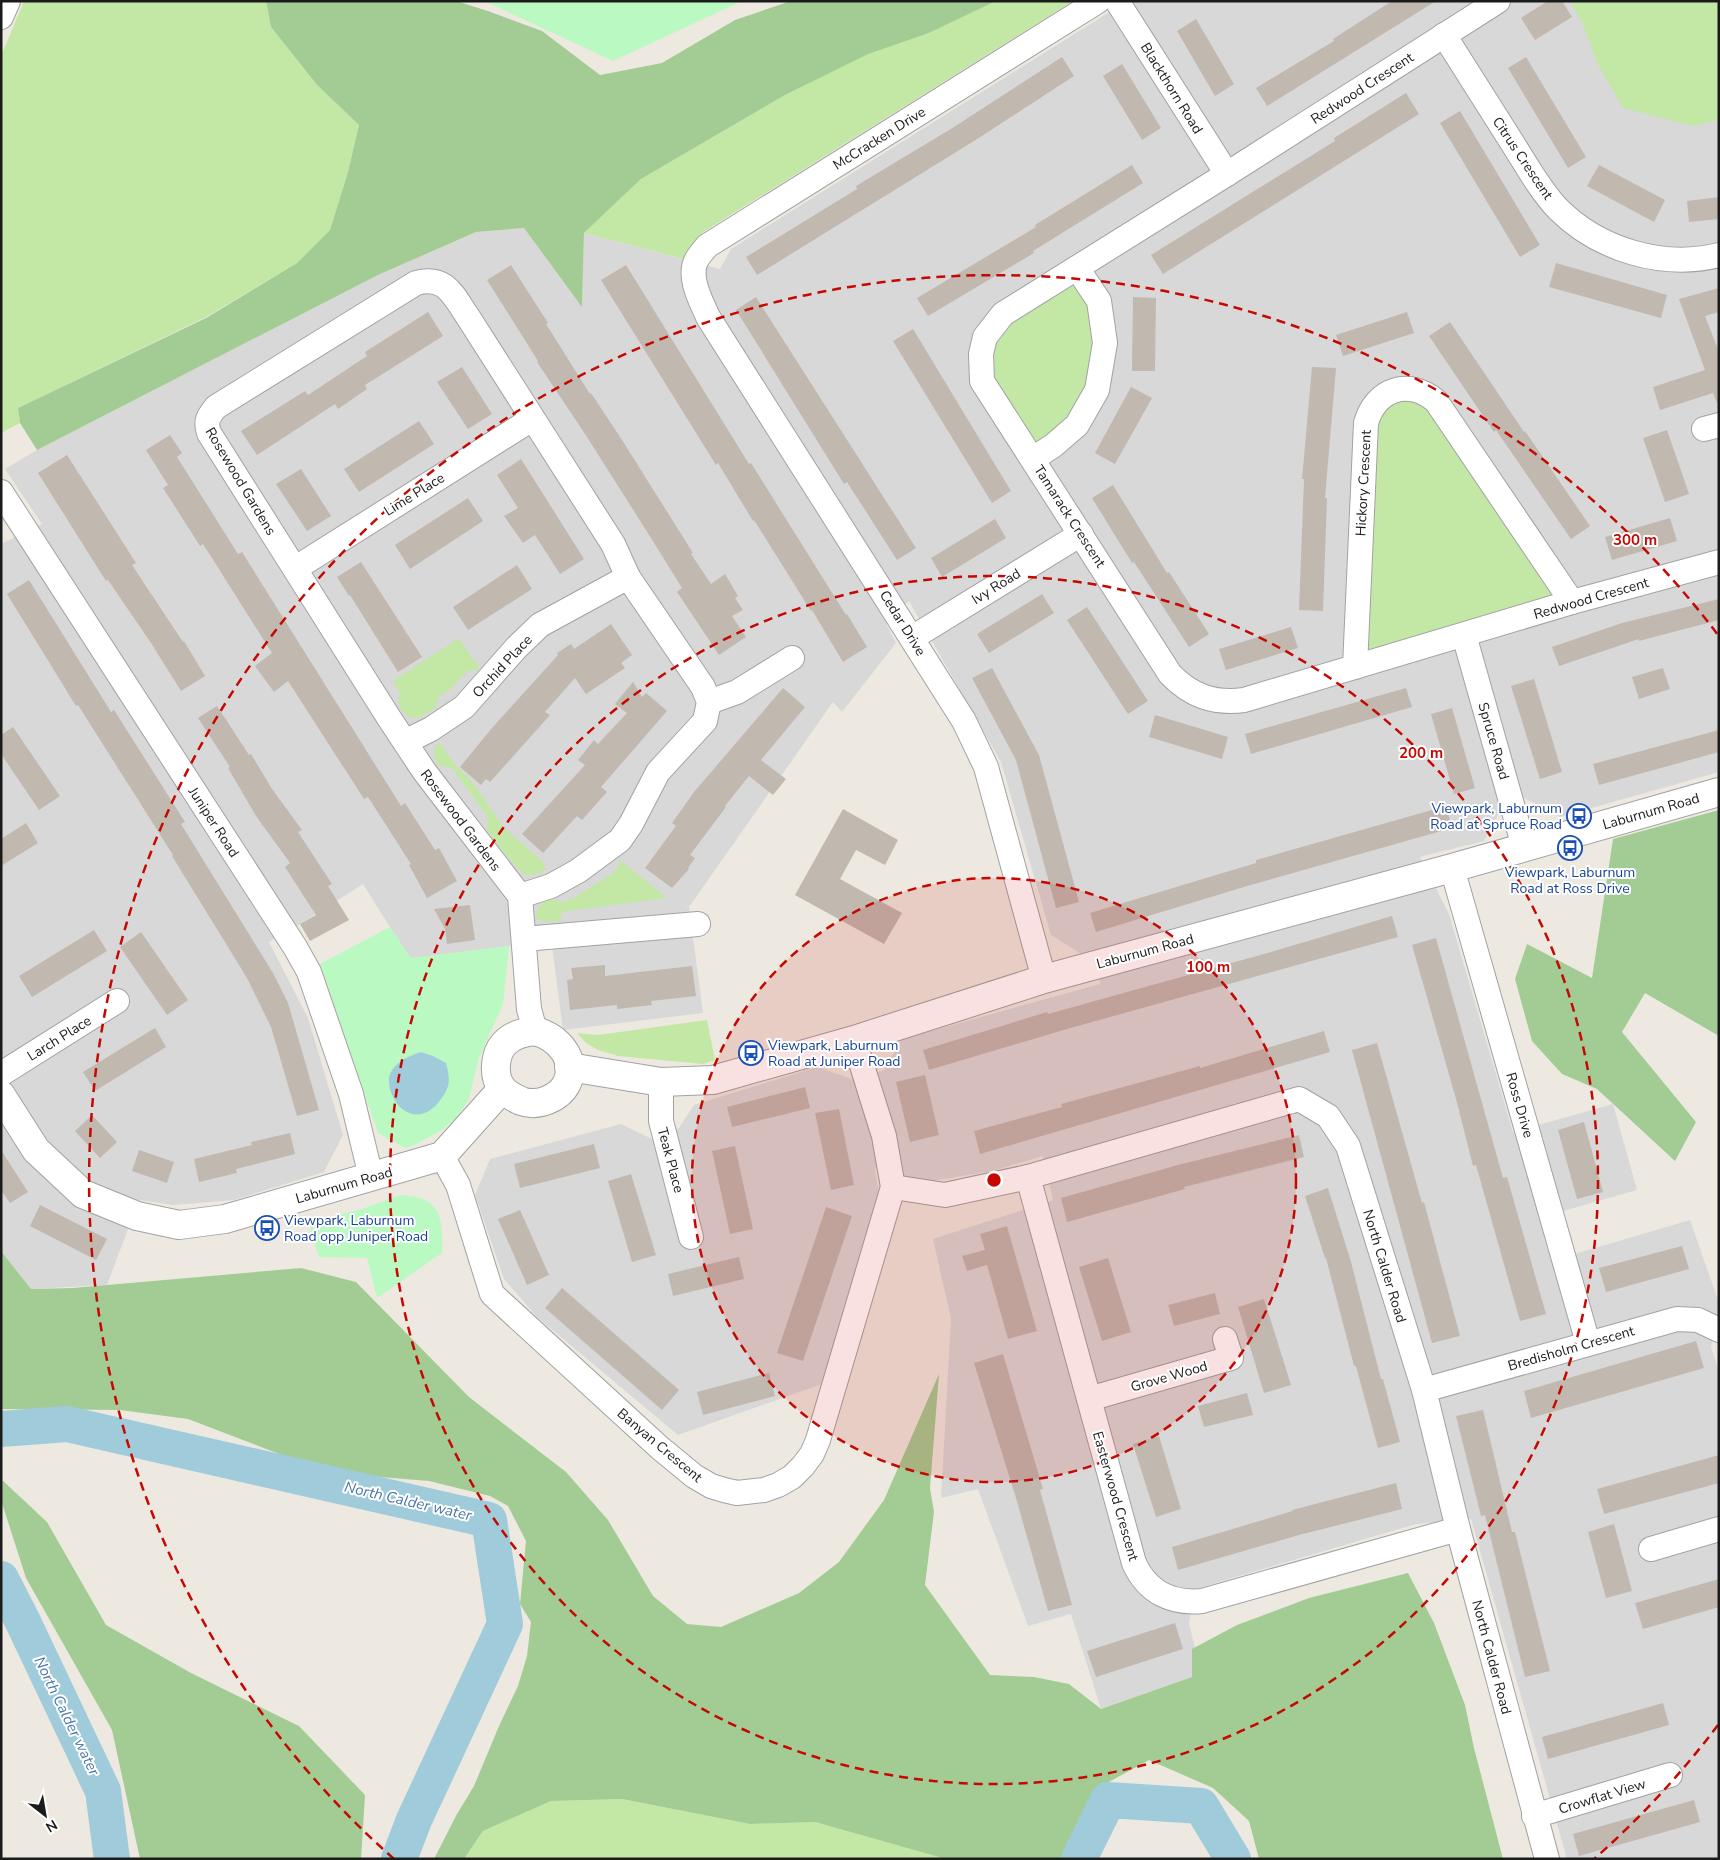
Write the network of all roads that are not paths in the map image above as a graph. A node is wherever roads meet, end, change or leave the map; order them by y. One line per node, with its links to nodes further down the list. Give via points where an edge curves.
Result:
1 (1098, 1): 8 (street, McCracken Drive, via 707,246 696,260 694,273)
2 (1117, 1): 5 (street, Blackthorn Road)
3 (1498, 1): 4 (street, Redwood Crescent)
4 (1444, 35): 5 (street, Redwood Crescent); 6 (street, Citrus Crescent, via 1545,194 1574,223 1610,244 1647,256 1686,260)
5 (1227, 174): 7 (street, Tamarack Crescent)
6 (1719, 255)
7 (1077, 268): 10 (street, via 1099,301 1105,343 1098,390 1077,425); 10 (street, Tamarack Crescent, via 1003,314 985,337 982,382)
8 (698, 296): 19 (street, Cedar Drive, via 713,326)
9 (532, 419): 15 (street, Lime Place); 15 (street, Rosewood Gardens, via 450,291 434,281 416,283 216,407 207,417 209,432); 16 (street, Rosewood Gardens, via 613,544)
10 (1033, 459): 13 (street, Tamarack Crescent)
11 (1, 492): 12 (street, Juniper Road)
12 (9, 522): 40 (street, Juniper Road, via 300,955 309,972 351,1094)
13 (1081, 534): 19 (street, Ivy Road); 21 (street, Tamarack Crescent, via 1170,674 1198,695 1220,701 1244,700)
14 (1719, 562): 17 (street, Redwood Crescent)
15 (296, 568): 23 (street, Rosewood Gardens)
16 (628, 577): 22 (street, Rosewood Gardens, via 703,687); 23 (street, Orchid Place, via 540,626 464,707)
17 (1572, 602): 18 (street, Redwood Crescent); 21 (street, Hickory Crescent, via 1436,401 1414,389 1395,390 1373,405 1366,423)
18 (1464, 635): 21 (street, Tamarack Crescent); 25 (street, Spruce Road)
19 (912, 638): 30 (street, Cedar Drive, via 964,721 986,768)
20 (792, 658): 22 (street, via 737,692)
21 (1355, 667)
22 (709, 702): 27 (street, via 705,721 658,772 620,840 578,871 551,886)
23 (405, 742): 27 (street, Rosewood Gardens)
24 (1719, 792): 25 (street, Laburnum Road)
25 (1524, 847): 26 (street, Laburnum Road)
26 (1452, 868): 30 (street, Laburnum Road); 46 (street, Ross Drive)
27 (520, 896): 29 (street)
28 (698, 924): 29 (street)
29 (524, 940): 32 (street, via 529,1009)
30 (1044, 979): 33 (street, Laburnum Road)
31 (117, 1001): 35 (street, Larch Place)
32 (535, 1031): 34 (street, via 556,1041 565,1051); 37 (street, via 523,1032 503,1045 496,1070)
33 (854, 1040): 36 (street, Laburnum Road, via 713,1080); 42 (street, Banyan Crescent, via 884,1136)
34 (570, 1067): 36 (street, Laburnum Road); 37 (street, via 567,1083 550,1100 538,1104 526,1103)
35 (1, 1074)
36 (662, 1082): 43 (street, Teak Place, via 661,1122)
37 (502, 1089): 39 (street)
38 (1, 1095): 40 (street, Laburnum Road, via 36,1150 83,1194 137,1216 179,1225 225,1219)
39 (442, 1156): 40 (street, Laburnum Road); 42 (street, Banyan Crescent, via 458,1185 492,1294 702,1482 737,1493 778,1485 792,1477 812,1454)
40 (372, 1177)
41 (1028, 1177): 42 (street, North Calder Road, via 944,1195); 47 (street, North Calder Road, via 1299,1099 1328,1116 1348,1146); 48 (street, Easterwood Crescent)
42 (894, 1187)
43 (691, 1237)
44 (1719, 1330): 46 (street, Bredisholm Crescent, via 1698,1320 1677,1319)
45 (1225, 1339): 48 (street, Grove Wood, via 1231,1358)
46 (1588, 1343): 47 (street, Bredisholm Crescent)
47 (1424, 1390): 49 (street, North Calder Road)
48 (1089, 1399): 49 (street, Easterwood Crescent, via 1140,1575 1155,1590 1177,1600 1214,1599)
49 (1458, 1529): 53 (street, North Calder Road)
50 (1719, 1529): 51 (street)
51 (1651, 1549)
52 (1670, 1775): 53 (street, Crowflat View)
53 (1534, 1816): 54 (street, North Calder Road)
54 (1547, 1859)

